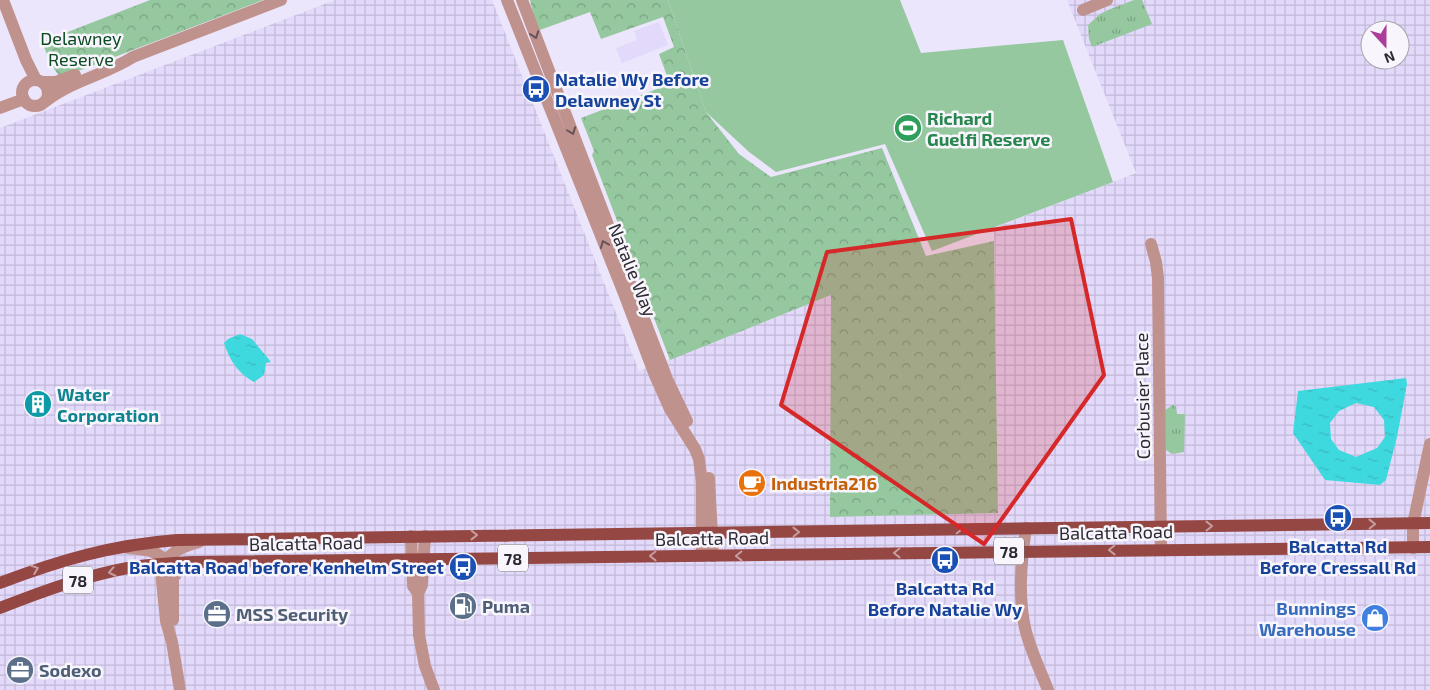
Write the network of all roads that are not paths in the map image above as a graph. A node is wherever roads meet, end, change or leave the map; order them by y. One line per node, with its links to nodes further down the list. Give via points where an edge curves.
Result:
1 (3, 0): 9 (street)
2 (281, 0): 8 (street)
3 (507, 0): 19 (street, Natalie Way, one-way to 3, via 699,458 670,409 654,372)
4 (522, 0): 19 (street, Natalie Way, one-way to 19, via 667,380 704,453 709,478)
5 (1107, 0): 6 (street)
6 (1082, 10)
7 (0, 12): 9 (street)
8 (133, 57): 9 (street, via 119,58 56,82); 11 (street, via 58,91)
9 (36, 82): 10 (street, via 23,88); 11 (street, via 48,89)
10 (24, 99): 11 (street, via 34,106); 12 (street)
11 (46, 101)
12 (0, 108)
13 (1151, 244): 17 (street, Corbusier Place, via 1158,278)
14 (1430, 444): 16 (street)
15 (1430, 523): 16 (main road, Balcatta Road / 78)
16 (1413, 524): 17 (main road, Balcatta Road / 78, one-way to 16); 25 (street)
17 (1160, 526): 18 (main road, Balcatta Road / 78); 26 (street, Corbusier Place)
18 (1026, 528): 19 (main road, Balcatta Road / 78, one-way to 18); 27 (street)
19 (707, 533): 21 (main road, Balcatta Road / 78, one-way to 19); 28 (street, Natalie Way)
20 (411, 536): 21 (main road, Balcatta Road / 78); 22 (main road, Balcatta Road / 78); 29 (street)
21 (425, 536): 30 (street)
22 (210, 539): 23 (main road, Balcatta Road / 78, via 156,541); 32 (street, via 172,552)
23 (115, 547): 32 (street, via 150,551 162,556); 34 (main road, Balcatta Road / 78, one-way to 23, via 71,557)
24 (1430, 547): 25 (main road, Balcatta Road / 78)
25 (1413, 548): 26 (main road, Balcatta Road / 78)
26 (1160, 549): 27 (main road, Balcatta Road / 78, one-way to 27)
27 (1022, 551): 28 (main road, Balcatta Road / 78, one-way to 28); 40 (street, via 1021,598 1025,629)
28 (708, 556): 30 (main road, Balcatta Road / 78, one-way to 30)
29 (411, 559): 30 (main road, Balcatta Road / 78); 31 (main road, Balcatta Road / 78); 35 (street, via 413,586)
30 (425, 559): 35 (street)
31 (194, 562): 32 (main road, Balcatta Road / 78); 33 (street, via 180,569)
32 (164, 565): 33 (street); 36 (main road, Balcatta Road / 78, one-way to 36, via 87,577); 37 (street, via 166,622)
33 (173, 578): 37 (street)
34 (0, 583)
35 (418, 593): 39 (street, via 421,653)
36 (0, 608)
37 (172, 642): 38 (street)
38 (180, 690)
39 (434, 690)
40 (1048, 690)

